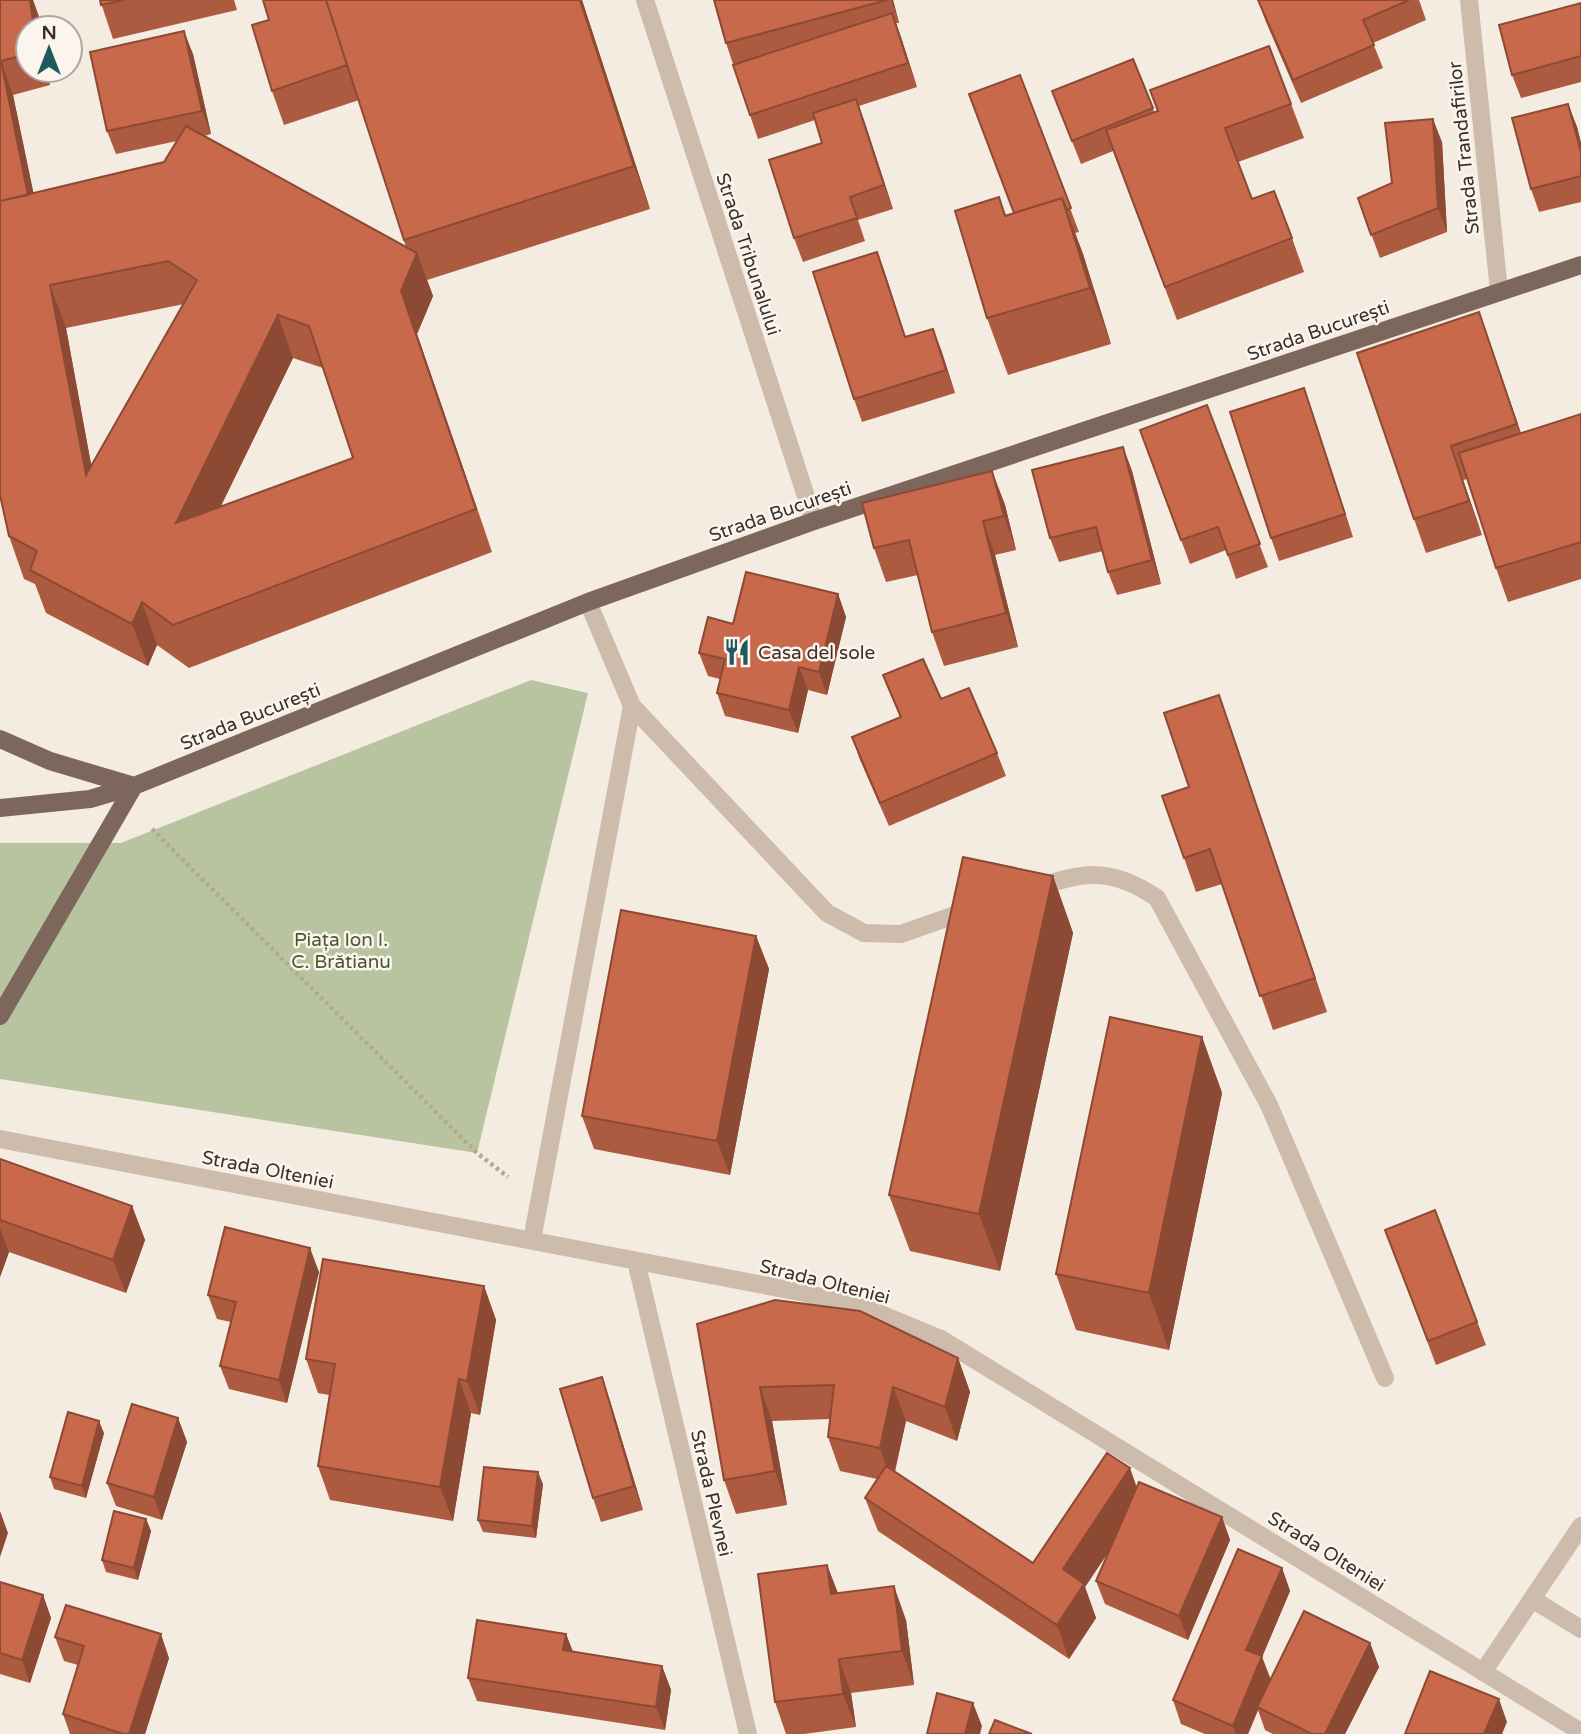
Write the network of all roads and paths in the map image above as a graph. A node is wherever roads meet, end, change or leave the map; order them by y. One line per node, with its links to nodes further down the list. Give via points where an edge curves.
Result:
1 (645, 0): 5 (street, Strada Tribunalului)
2 (1469, 0): 4 (street, Strada Trandafirilor)
3 (1581, 265): 4 (main road, Strada București)
4 (1499, 291): 5 (main road, Strada București)
5 (814, 521): 6 (main road, Strada București)
6 (589, 602): 7 (street); 9 (main road, Strada București)
7 (632, 706): 12 (street, via 827,913 864,933 901,934); 15 (street)
8 (0, 739): 9 (main road, via 50,761)
9 (134, 786): 10 (main road, Strada București, via 90,799); 13 (main road); 15 (path, via 153,831 477,1153)
10 (0, 808)
11 (1017, 894): 18 (street, via 1067,877 1098,874 1131,881 1157,898 1269,1105)
12 (992, 902)
13 (0, 1016)
14 (0, 1139): 16 (street, Strada Olteniei)
15 (540, 1200): 16 (street)
16 (532, 1240): 17 (street, Strada Olteniei)
17 (636, 1261): 22 (street, Strada Olteniei, via 872,1310 941,1339); 24 (street, Strada Plevnei)
18 (1385, 1378)
19 (1581, 1526): 20 (street)
20 (1532, 1599): 21 (street); 22 (street)
21 (1581, 1629)
22 (1483, 1672): 23 (street, Strada Olteniei)
23 (1581, 1732)
24 (748, 1734)

